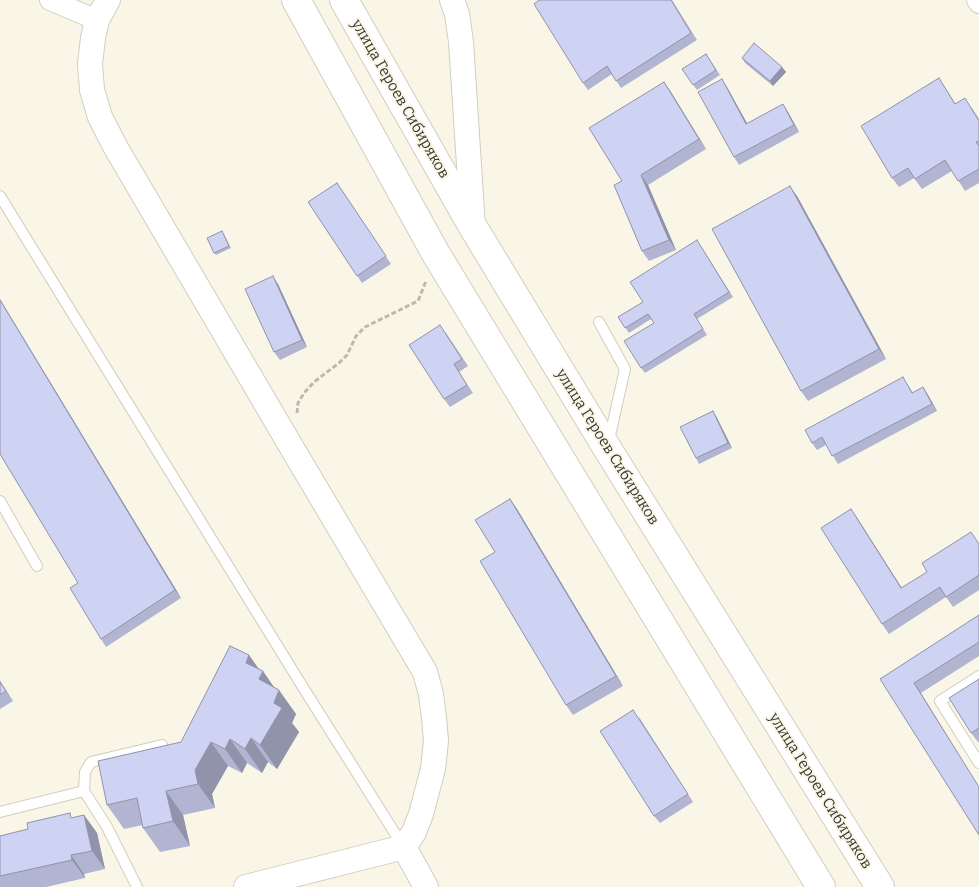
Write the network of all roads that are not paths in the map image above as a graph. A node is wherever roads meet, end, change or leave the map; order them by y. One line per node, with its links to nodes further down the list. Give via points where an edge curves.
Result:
1 (50, 0): 5 (street)
2 (296, 0): 21 (highway, via 436,254)
3 (344, 0): 7 (highway, улица Героев Сибиряков)
4 (452, 0): 7 (street, via 461,42)
5 (103, 10): 17 (street, via 93,38 90,64 92,90 100,117 426,672 432,694 436,741 434,769 421,814)
6 (0, 196): 17 (lane)
7 (473, 227): 9 (highway, улица Героев Сибиряков)
8 (599, 322): 9 (lane, via 625,369)
9 (607, 448): 22 (highway, улица Героев Сибиряков)
10 (0, 501): 11 (lane)
11 (38, 566)
12 (979, 676): 14 (lane, via 940,701)
13 (162, 745): 15 (lane, via 91,762 85,772)
14 (979, 763)
15 (84, 791): 16 (lane); 18 (lane, via 107,826)
16 (0, 812)
17 (404, 847): 19 (street); 20 (street)
18 (137, 887)
19 (246, 887)
20 (426, 887)
21 (821, 887)
22 (880, 887)

